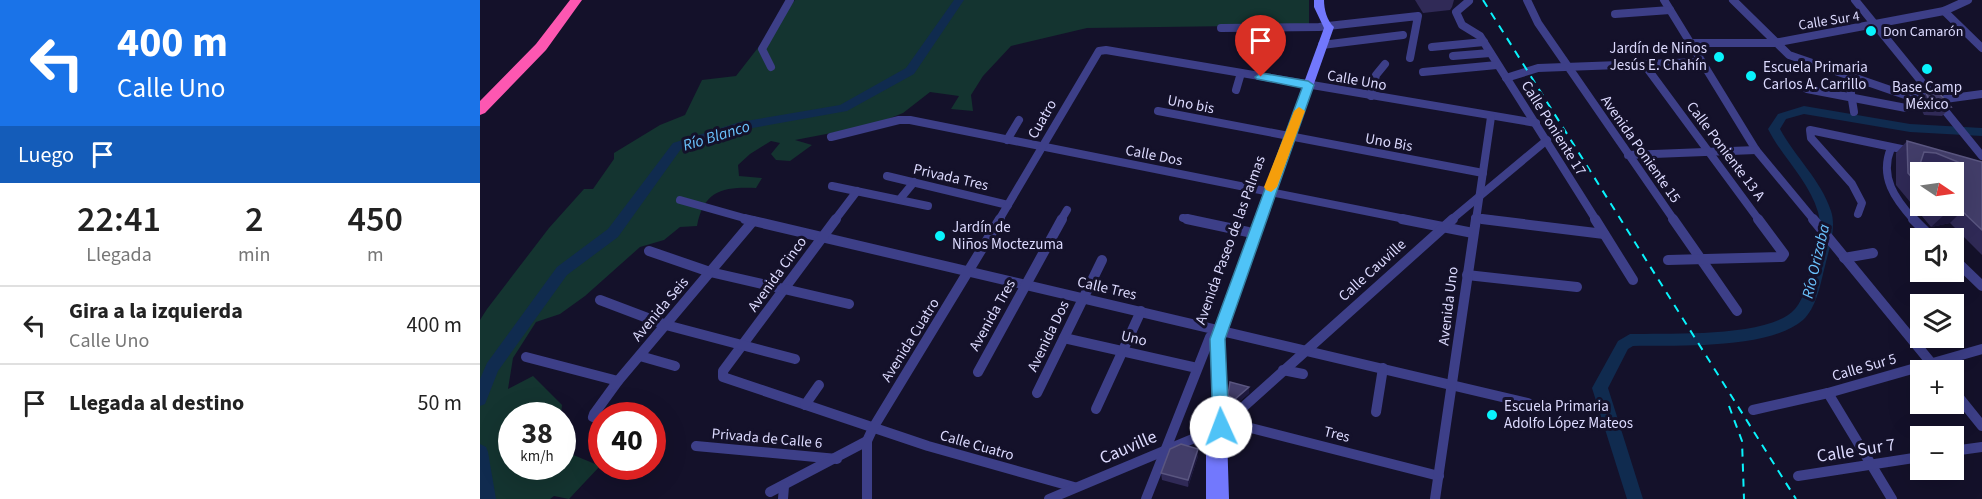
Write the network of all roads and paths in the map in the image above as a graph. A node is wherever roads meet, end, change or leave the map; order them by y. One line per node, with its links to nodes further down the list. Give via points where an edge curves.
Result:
1 (563, 0): 43 (highway, via 529,48)
2 (576, 0): 48 (highway, via 541,47)
3 (790, 0): 33 (street, via 762,49)
4 (1312, 0): 15 (street, Avenida Paseo de las Palmas, via 1312,8)
5 (1319, 0): 15 (street, Avenida Paseo de las Palmas)
6 (1527, 0): 34 (street, Avenida Poniente 15)
7 (1664, 0): 12 (street)
8 (1733, 0): 20 (street)
9 (1855, 0): 16 (street)
10 (1968, 0): 13 (street, Calle Sur 4)
11 (1469, 1): 19 (street, Calle Poniente 17, via 1456,12 1462,25)
12 (1670, 10): 14 (street); 21 (street)
13 (1944, 11): 16 (street, Calle Sur 4); 24 (street)
14 (1615, 15)
15 (1323, 26): 17 (street); 22 (street, Avenida Paseo de las Palmas, via 1329,27); 28 (street, via 1418,16); 39 (street, Avenida Paseo de las Palmas)
16 (1878, 26): 20 (street, Calle Sur 4); 46 (street)
17 (1221, 28)
18 (1403, 35): 22 (street)
19 (1484, 42): 23 (street); 26 (street, Calle Poniente 17)
20 (1774, 43): 21 (street, Calle Sur 4); 37 (street, via 1789,55)
21 (1690, 44): 29 (street)
22 (1322, 45): 39 (street, Avenida Paseo de las Palmas)
23 (1431, 47)
24 (1982, 48)
25 (1102, 50): 36 (street, Calle Uno); 59 (street, Cuatro)
26 (1491, 53): 27 (street); 32 (street, Calle Poniente 17)
27 (1453, 57)
28 (1410, 58)
29 (1700, 62): 31 (street); 61 (street)
30 (1385, 64): 44 (street, via 1376,75)
31 (1644, 64): 34 (street); 62 (street, Calle Poniente 13 A)
32 (1497, 65): 35 (street); 38 (street, Calle Poniente 17)
33 (771, 67)
34 (1568, 67): 38 (street, via 1532,69); 64 (street, Avenida Poniente 15)
35 (1423, 72)
36 (1240, 73): 39 (street, Calle Uno); 41 (street)
37 (1848, 75): 45 (street); 46 (street, via 1905,95)
38 (1506, 78): 54 (street, Calle Poniente 17)
39 (1306, 84): 44 (street, Calle Uno); 56 (street, Avenida Paseo de las Palmas)
40 (1807, 88): 45 (street)
41 (1236, 90)
42 (1982, 94): 46 (street)
43 (480, 96)
44 (1371, 96): 51 (street, Calle Uno)
45 (1851, 97): 47 (street); 50 (street)
46 (1941, 99): 53 (street); 63 (street)
47 (1906, 108)
48 (480, 110)
49 (1158, 111): 56 (street, Uno bis, via 1171,110)
50 (1854, 112)
51 (1491, 117): 54 (street, Calle Uno); 66 (street, Avenida Uno)
52 (1019, 120): 57 (street)
53 (1961, 120)
54 (1536, 123): 58 (street, Calle Poniente 17)
55 (831, 137): 57 (street, Calle Dos, via 904,120)
56 (1287, 137): 66 (street, Uno Bis); 71 (street, Avenida Paseo de las Palmas)
57 (1007, 140): 59 (street, Calle Dos)
58 (1547, 140): 72 (street, Calle Cauville); 86 (street, Calle Poniente 17)
59 (1043, 147): 71 (street, Calle Dos); 75 (street, Cuatro)
60 (1891, 148): 65 (street); 78 (street, via 1810,130 1811,138 1855,188 1862,203); 83 (street, via 1886,172 1896,199)
61 (1756, 150): 62 (street); 90 (street)
62 (1711, 152): 64 (street); 91 (street, Calle Poniente 13 A, via 1784,254)
63 (1979, 153)
64 (1628, 154): 91 (street, Avenida Poniente 15)
65 (1923, 154)
66 (1482, 172): 72 (street, Avenida Uno)
67 (887, 176): 68 (street, Privada Tres)
68 (914, 182): 73 (street); 75 (street, Privada Tres)
69 (832, 186): 70 (street)
70 (857, 191): 73 (street); 87 (street, Avenida Cinco)
71 (1266, 191): 82 (street, Calle Dos); 84 (street, Avenida Paseo de las Palmas); 109 (street, Avenida Paseo de las Palmas)
72 (1479, 196): 80 (street, Avenida Uno); 82 (street, Calle Cauville)
73 (900, 199): 76 (street)
74 (680, 200): 81 (street, Calle Tres)
75 (1008, 205): 95 (street, Avenida Cuatro)
76 (928, 206)
77 (1067, 210): 99 (street, Avenida Tres)
78 (1858, 214)
79 (1183, 218): 84 (street)
80 (1475, 218): 85 (street, Avenida Uno); 86 (street)
81 (753, 221): 87 (street, Calle Tres); 96 (street, Avenida Seis)
82 (1443, 227): 85 (street, Calle Dos); 113 (street, Calle Cauville)
83 (1923, 228)
84 (1248, 232): 109 (street, Avenida Paseo de las Palmas)
85 (1473, 233): 97 (street, Avenida Uno)
86 (1604, 234): 98 (street, Calle Poniente 17)
87 (823, 238): 95 (street, Calle Tres); 102 (street, Avenida Cinco)
88 (649, 251): 96 (street)
89 (1874, 253): 90 (street)
90 (1844, 258): 118 (street)
91 (1702, 259): 93 (street); 107 (street, Avenida Poniente 15)
92 (1102, 260): 103 (street, Avenida Dos)
93 (1668, 260)
94 (1964, 269): 100 (street)
95 (969, 271): 99 (street, Calle Tres); 141 (street, Avenida Cuatro)
96 (710, 272): 102 (street); 108 (street, Avenida Seis)
97 (1467, 275): 101 (street); 129 (street, Avenida Uno)
98 (1633, 280)
99 (1026, 285): 103 (street, Calle Tres); 124 (street, Avenida Tres)
100 (1982, 286)
101 (1577, 287)
102 (785, 289): 105 (street); 111 (street, Avenida Cinco)
103 (1083, 298): 106 (street, Calle Tres); 110 (street, Avenida Dos)
104 (600, 300): 108 (street)
105 (849, 304)
106 (1141, 311): 109 (street, Calle Tres); 114 (street)
107 (1737, 311)
108 (666, 325): 111 (street); 115 (street, Avenida Seis)
109 (1214, 331): 113 (street, Calle Tres); 121 (street); 140 (street, Avenida Paseo de las Palmas)
110 (1064, 338): 114 (street, Uno); 130 (street, Avenida Dos)
111 (742, 346): 117 (street); 135 (street, Avenida Cinco, via 722,374 726,380)
112 (1982, 349): 119 (street, Calle Sur 5)
113 (1305, 350): 122 (street, Calle Tres); 123 (street, Calle Cauville)
114 (1124, 351): 121 (street, Uno); 136 (street)
115 (640, 356): 120 (street); 127 (street, Avenida Seis)
116 (525, 357): 127 (street)
117 (795, 359)
118 (1929, 360)
119 (1953, 360)
120 (675, 366)
121 (1197, 368): 145 (street)
122 (1383, 368): 129 (street, Calle Tres); 138 (street)
123 (1283, 370): 126 (street); 140 (street, Calle Cauville)
124 (978, 372)
125 (1910, 373): 131 (street, Calle Sur 5)
126 (1304, 374)
127 (618, 381): 132 (street, Avenida Seis)
128 (819, 385): 135 (street)
129 (1453, 386): 133 (street, Calle Tres); 150 (street, Avenida Uno)
130 (1037, 393)
131 (1828, 393): 137 (street, Calle Sur 5); 149 (street)
132 (606, 402)
133 (1528, 403)
134 (1964, 404): 139 (street)
135 (805, 405): 141 (street)
136 (1096, 410)
137 (1753, 410)
138 (1376, 412)
139 (1982, 426)
140 (1220, 427): 145 (street, Cauville); 150 (street, Tres); 159 (street, Avenida Paseo de las Palmas); 160 (street, Avenida Paseo de las Palmas)
141 (873, 428): 142 (street, Avenida Cuatro); 153 (street, Calle Cuatro)
142 (867, 441): 148 (street, Privada de Calle 6); 156 (street, Avenida Cuatro)
143 (696, 446): 148 (street, Privada de Calle 6)
144 (1982, 447): 146 (street)
145 (1165, 449): 153 (street, Cauville); 158 (street)
146 (1964, 449)
147 (1910, 458): 149 (street, Calle Sur 7)
148 (837, 459): 152 (street)
149 (1871, 464): 151 (street, Calle Sur 7); 162 (street)
150 (1439, 476): 161 (street, Avenida Uno)
151 (1798, 476)
152 (784, 486): 154 (street); 155 (street)
153 (1074, 488): 157 (street, Cauville)
154 (770, 492)
155 (783, 499)
156 (867, 499)
157 (1049, 499)
158 (1146, 499)
159 (1213, 499)
160 (1222, 499)
161 (1435, 499)
162 (1892, 499)

